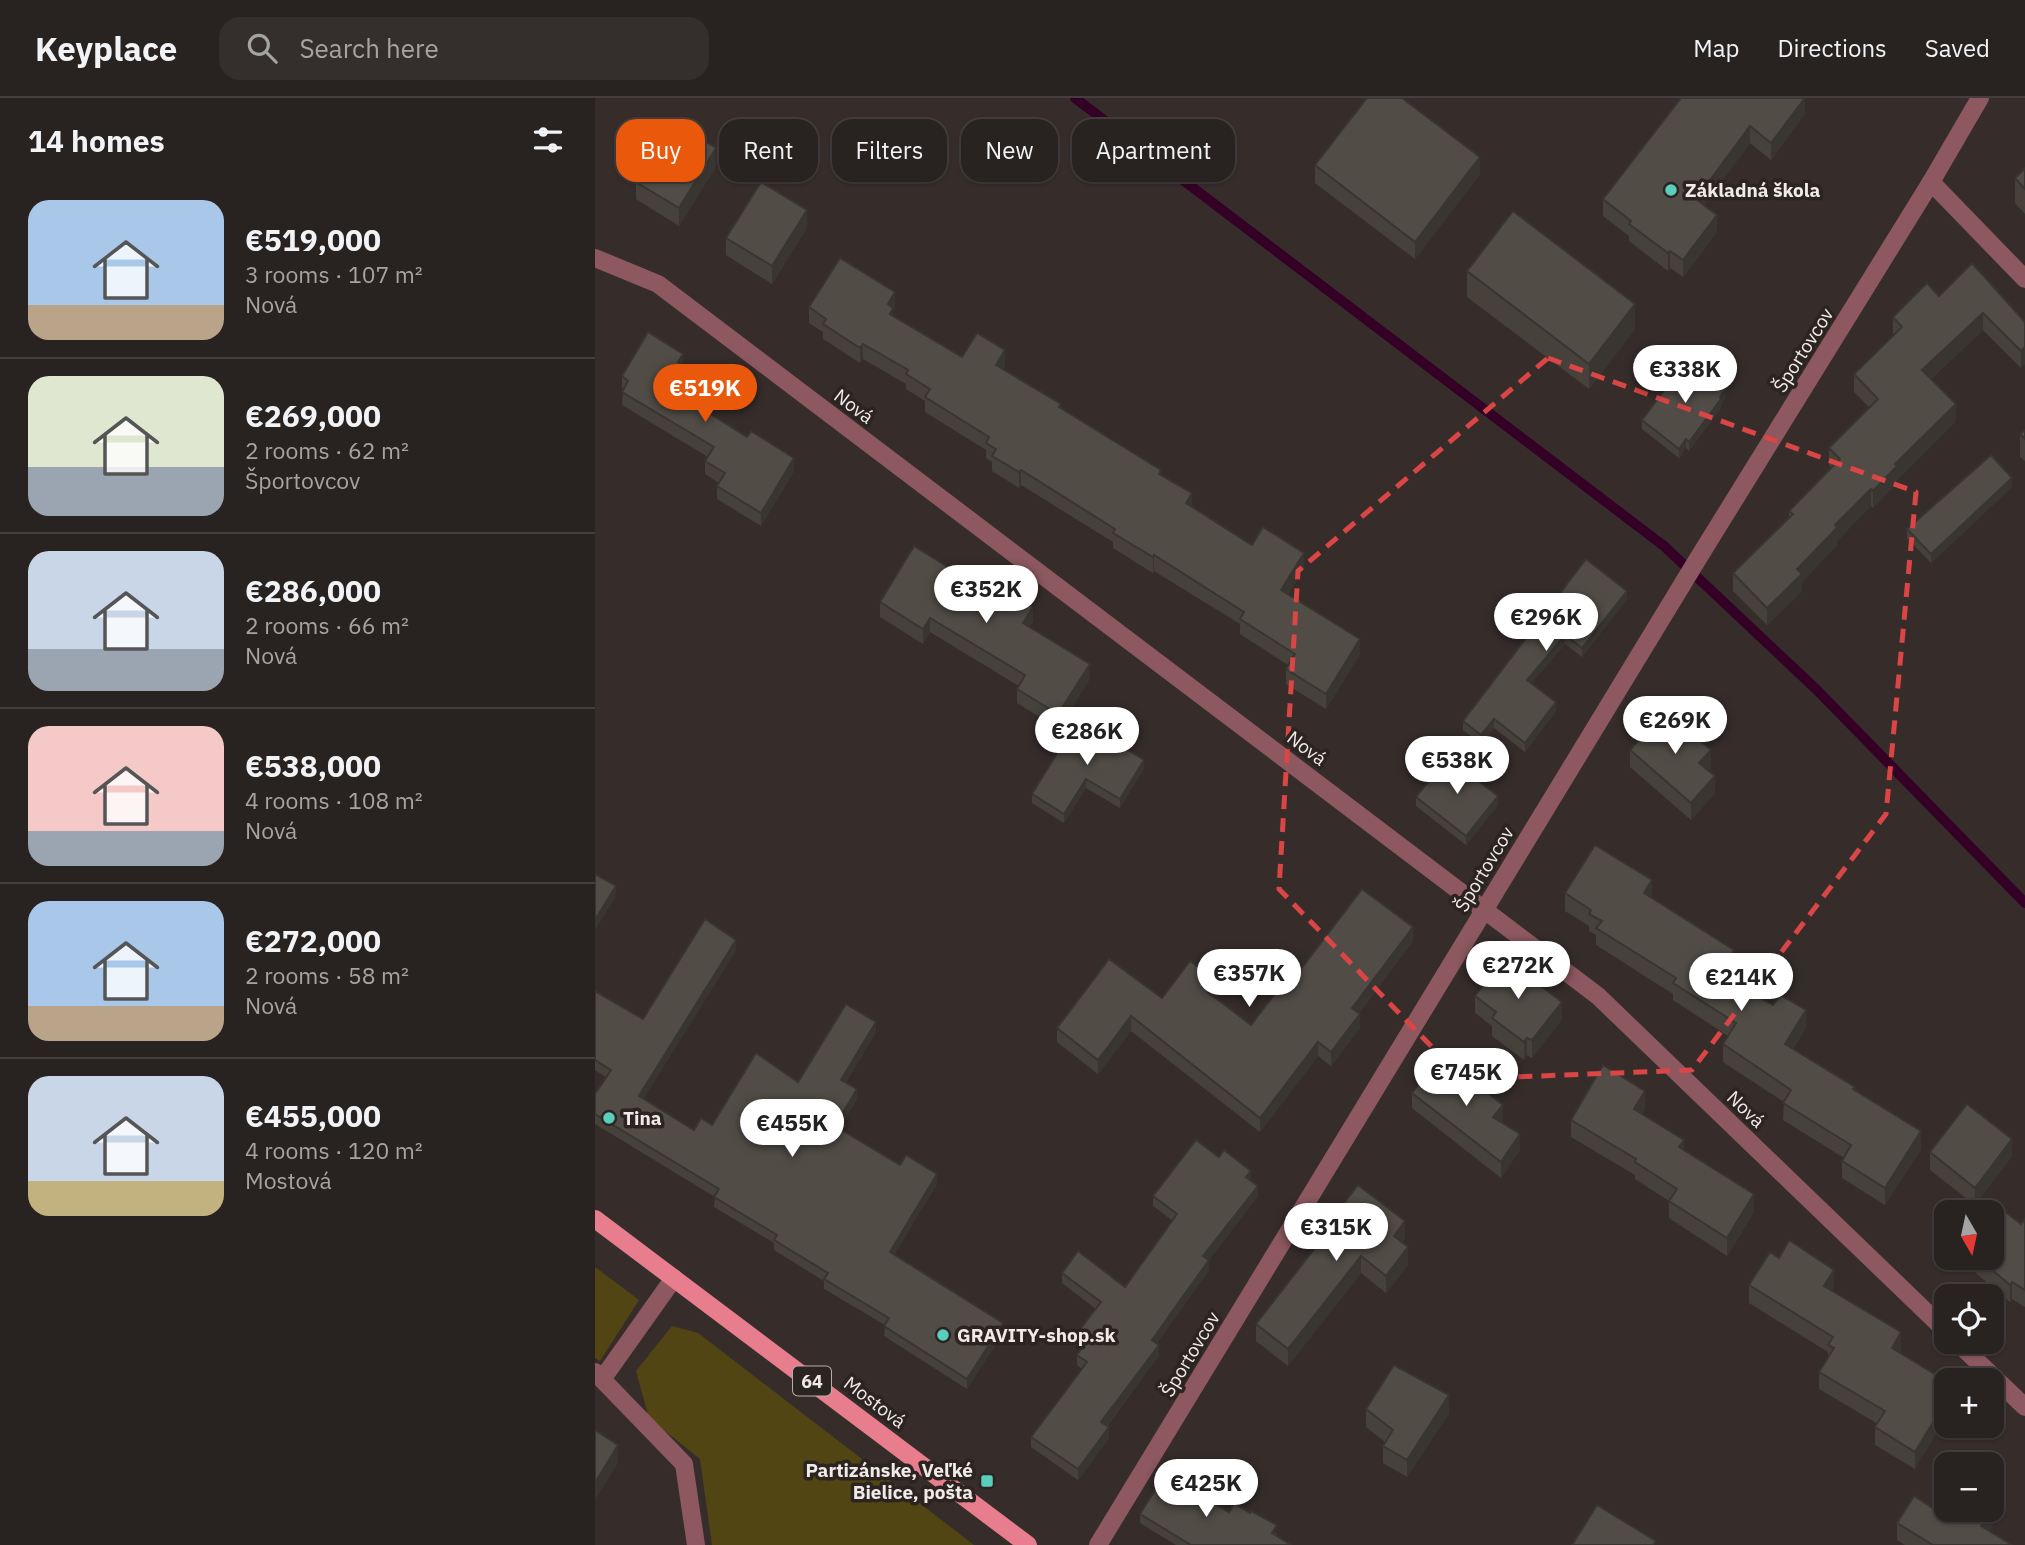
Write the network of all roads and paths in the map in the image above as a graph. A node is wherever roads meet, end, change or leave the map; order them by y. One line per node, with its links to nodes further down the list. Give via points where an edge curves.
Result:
1 (1980, 98): 2 (street, Športovcov)
2 (1931, 182): 4 (street); 5 (street, Športovcov)
3 (595, 258): 5 (street, Nová, via 658,284)
4 (2025, 279)
5 (1485, 909): 8 (street, Nová, via 1598,996); 14 (street, Športovcov)
6 (595, 1219): 7 (main road, Mostová / 64)
7 (674, 1278): 10 (street); 13 (main road, Mostová / 64)
8 (1934, 1319)
9 (1970, 1354): 11 (street)
10 (599, 1375): 12 (street, via 684,1464)
11 (2025, 1407)
12 (696, 1545)
13 (1028, 1545)
14 (1098, 1545)

